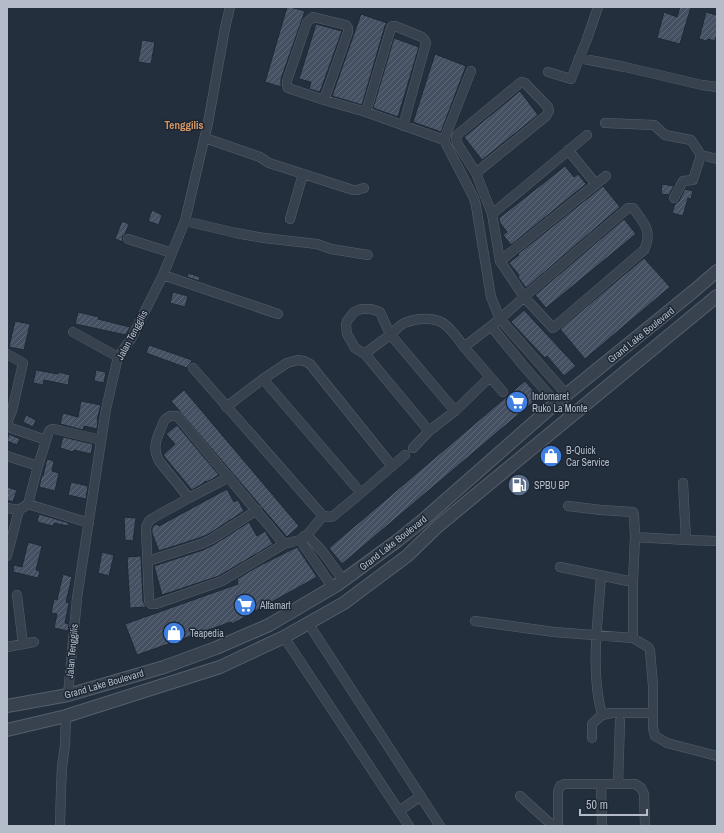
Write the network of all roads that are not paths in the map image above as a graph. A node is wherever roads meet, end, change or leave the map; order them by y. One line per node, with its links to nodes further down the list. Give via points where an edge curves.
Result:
1 (230, 7): 12 (street, Jalan Tenggilis)
2 (598, 7): 3 (street)
3 (579, 58): 5 (street, via 570,79); 6 (street)
4 (471, 71): 13 (street)
5 (548, 72)
6 (717, 87)
7 (324, 100): 7 (street, via 348,28 346,25 313,17 307,22 287,85 288,88); 8 (street)
8 (366, 112): 10 (street); 10 (street, via 392,26 422,36 426,44)
9 (605, 123): 15 (street, via 654,125 666,135 691,140)
10 (403, 126): 13 (street)
11 (587, 135): 14 (street)
12 (205, 138): 18 (street); 25 (street, Jalan Tenggilis)
13 (444, 140): 35 (street, via 474,198 491,298)
14 (568, 150): 20 (street); 23 (street)
15 (701, 155): 16 (street); 22 (street, via 693,180 682,181)
16 (717, 159)
17 (476, 173): 17 (street, via 457,142 457,135 520,83 525,83 549,111); 23 (street)
18 (303, 174): 21 (street, via 352,190); 24 (street)
19 (606, 176): 20 (street)
20 (596, 184): 29 (street)
21 (364, 188)
22 (674, 198)
23 (492, 214): 29 (street)
24 (290, 219)
25 (185, 221): 27 (street, Jalan Tenggilis); 28 (street, via 236,233)
26 (128, 239): 27 (street)
27 (172, 253): 31 (street, Jalan Tenggilis)
28 (368, 255)
29 (500, 262): 33 (street)
30 (717, 271): 49 (street, Grand Lake Boulevard)
31 (163, 276): 34 (street); 42 (street, Jalan Tenggilis, via 131,339)
32 (717, 296): 86 (street, Grand Lake Boulevard, via 438,526 407,556 344,603)
33 (524, 297): 33 (street, via 628,208 633,208 646,227 648,243 644,250 555,332); 35 (street)
34 (278, 314)
35 (500, 319): 36 (street); 43 (street)
36 (491, 326): 39 (street); 44 (street)
37 (73, 332): 42 (street)
38 (390, 334): 39 (street, via 402,324 413,320 436,320 452,331); 41 (street); 41 (street, via 380,312 362,308 354,312 347,321 347,334 355,348); 52 (street)
39 (464, 347): 46 (street)
40 (7, 354): 54 (street, via 23,363 7,423 11,428)
41 (365, 354): 53 (street)
42 (118, 356): 55 (street, Jalan Tenggilis)
43 (533, 356): 44 (street); 49 (street)
44 (522, 364): 50 (street)
45 (193, 368): 51 (street)
46 (490, 377): 48 (street); 52 (street)
47 (263, 379): 51 (street); 60 (street, via 293,361 310,364); 63 (street)
48 (503, 392)
49 (567, 395): 50 (street, Grand Lake Boulevard)
50 (556, 403): 81 (street, Grand Lake Boulevard, via 423,520)
51 (226, 407): 70 (street)
52 (455, 411): 53 (street)
53 (429, 432): 56 (street)
54 (46, 440): 55 (street, via 52,429); 59 (street)
55 (101, 440): 71 (street, Jalan Tenggilis)
56 (413, 448)
57 (405, 454): 60 (street)
58 (7, 456): 59 (street)
59 (38, 466): 65 (street)
60 (392, 466): 63 (street)
61 (229, 477): 64 (street); 64 (street, via 177,416 172,415 164,421 155,444 156,456); 69 (street)
62 (684, 483): 74 (street)
63 (361, 493): 70 (street, via 332,517)
64 (189, 498): 78 (street, via 149,521 146,527)
65 (28, 504): 68 (street); 71 (street)
66 (568, 506): 72 (street, via 633,512)
67 (7, 508): 68 (street)
68 (19, 510): 77 (street)
69 (257, 510): 76 (street); 78 (street, via 212,539)
70 (322, 516): 73 (street)
71 (88, 523): 95 (street, Jalan Tenggilis, via 77,598)
72 (635, 537): 74 (street); 82 (street)
73 (303, 538): 76 (street); 81 (street, via 322,551); 83 (street)
74 (686, 540): 75 (street)
75 (717, 541)
76 (284, 544): 78 (street, via 222,581 156,604 149,601)
77 (8, 549)
78 (148, 561)
79 (560, 567): 80 (street)
80 (601, 576): 82 (street); 87 (street)
81 (344, 581): 83 (street, Grand Lake Boulevard)
82 (633, 582): 89 (street)
83 (333, 588): 93 (street, Grand Lake Boulevard, via 269,625)
84 (17, 595): 91 (street)
85 (475, 621): 87 (street)
86 (308, 624): 88 (street, Grand Lake Boulevard); 106 (street)
87 (597, 635): 89 (street); 98 (street, via 595,672)
88 (284, 637): 94 (street, Grand Lake Boulevard, via 220,667); 108 (street)
89 (633, 638): 97 (street, via 650,650)
90 (34, 642): 91 (street)
91 (23, 644): 92 (street)
92 (7, 647)
93 (164, 667): 94 (street); 95 (street, Grand Lake Boulevard)
94 (171, 682): 99 (street, Grand Lake Boulevard)
95 (68, 695): 96 (street, Grand Lake Boulevard)
96 (7, 706)
97 (653, 712): 98 (street); 103 (street, via 656,738)
98 (602, 715): 102 (street, via 592,724)
99 (66, 716): 101 (street, Grand Lake Boulevard); 109 (street)
100 (620, 721): 105 (street)
101 (7, 730)
102 (592, 738)
103 (717, 756)
104 (601, 784): 105 (street); 113 (street, via 560,786); 114 (street)
105 (618, 784): 115 (street, via 635,784 642,788)
106 (421, 796): 108 (street); 111 (street)
107 (520, 796): 112 (street)
108 (399, 811): 110 (street)
109 (60, 826)
110 (409, 826)
111 (440, 826)
112 (552, 826)
113 (558, 826)
114 (602, 826)
115 (645, 826)

